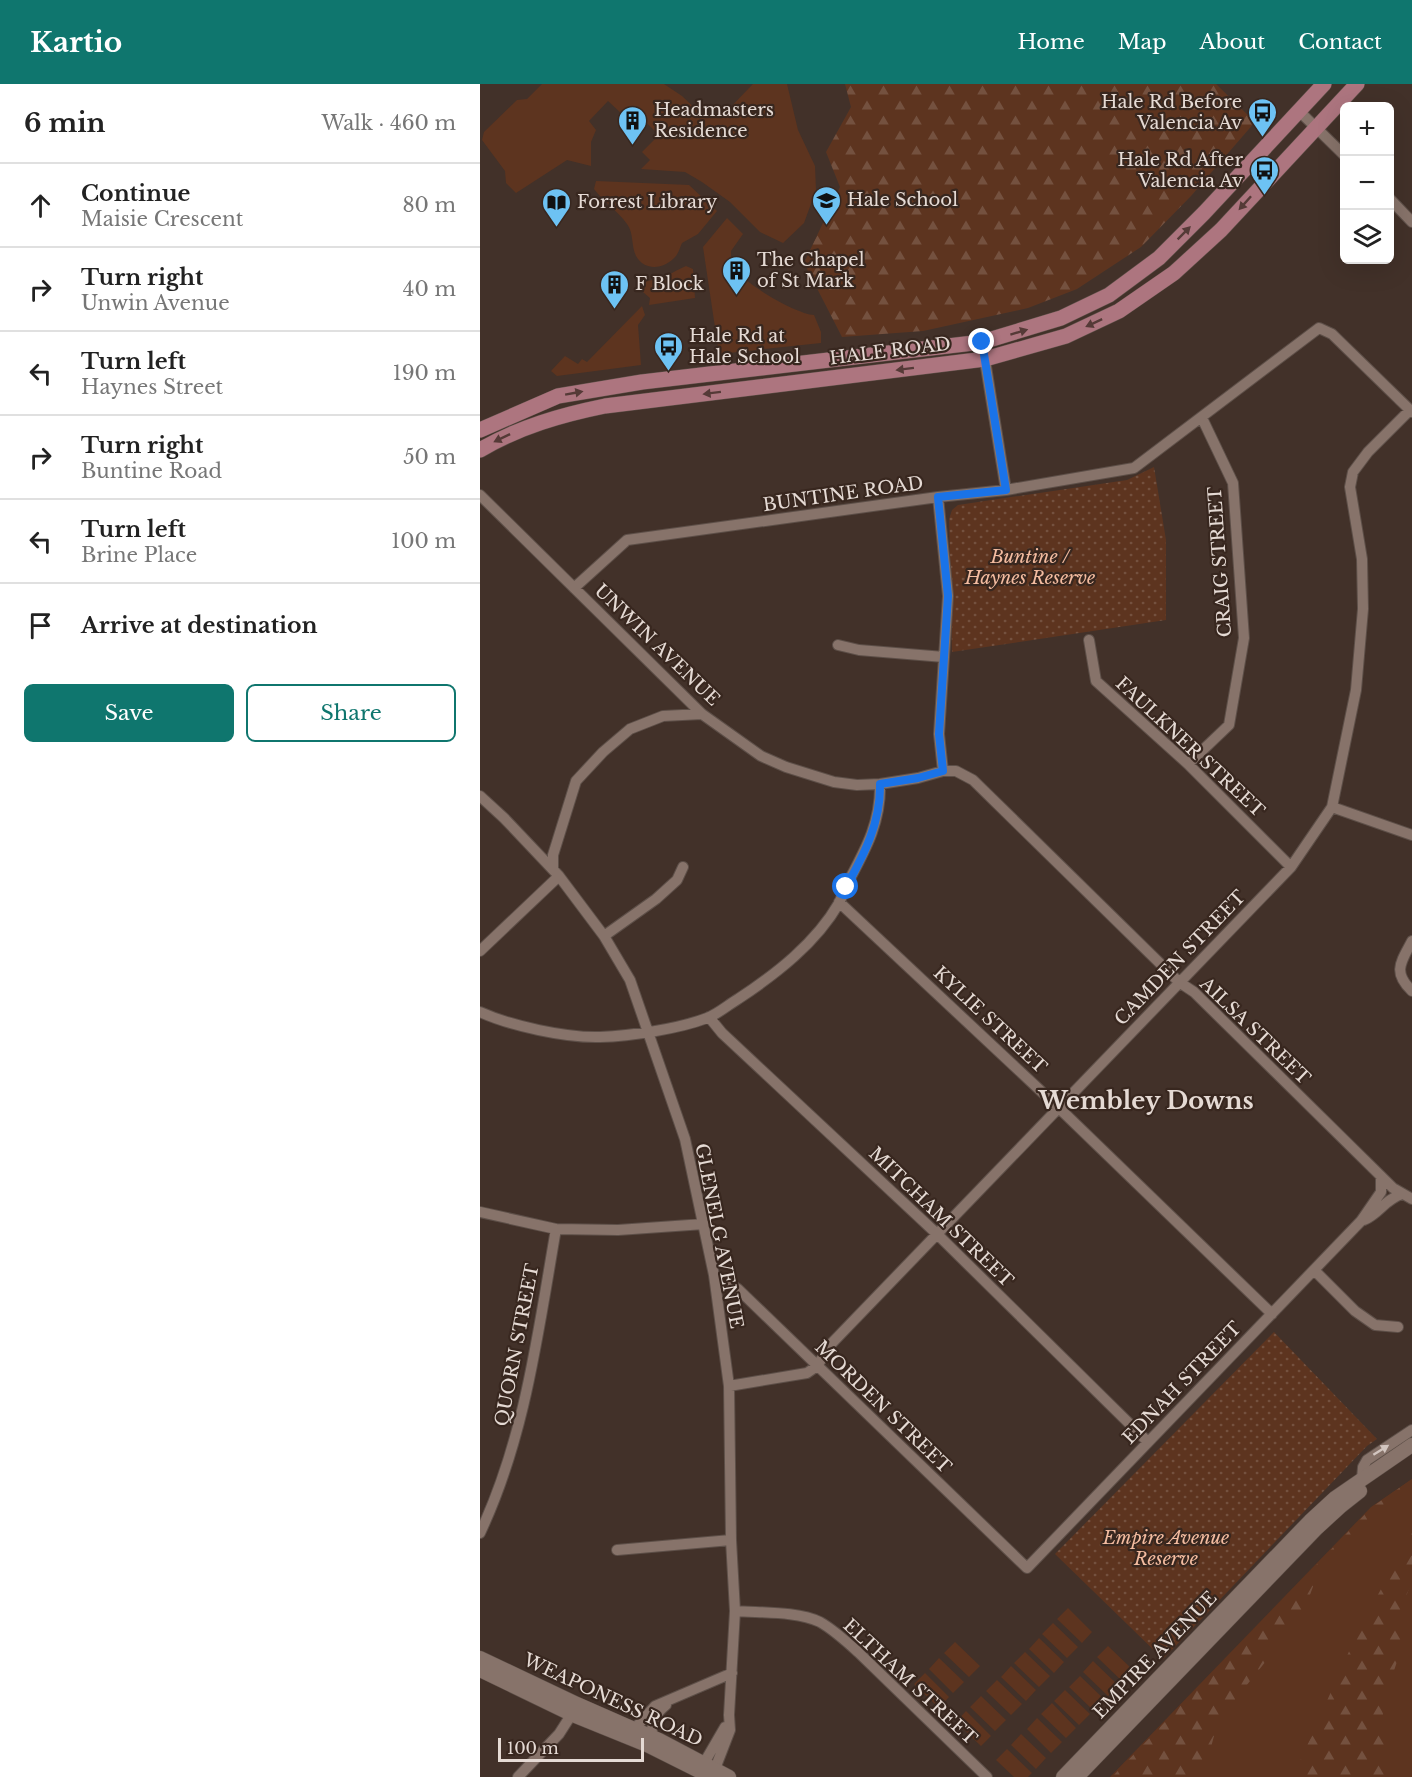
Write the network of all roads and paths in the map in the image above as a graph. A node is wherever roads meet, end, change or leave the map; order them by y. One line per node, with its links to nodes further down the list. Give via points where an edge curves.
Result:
1 (1324, 84): 3 (main road, HALE ROAD)
2 (1357, 84): 4 (main road, HALE ROAD)
3 (1298, 110): 4 (street); 8 (main road, HALE ROAD, one-way to 3, via 1062,318 1109,295 1159,258)
4 (1316, 127): 5 (street); 9 (main road, HALE ROAD, one-way to 9, via 1221,230 1174,273 1119,311 1066,336)
5 (1340, 151)
6 (1394, 205): 7 (street)
7 (1412, 222)
8 (982, 342): 9 (street); 12 (main road, HALE ROAD, one-way to 8, via 558,396 642,382)
9 (985, 358): 13 (main road, HALE ROAD, one-way to 13, via 605,406 525,427); 14 (street)
10 (1411, 411): 11 (street, BUNTINE ROAD, via 1332,334 1319,328); 26 (street, CAMDEN STREET, via 1368,452 1353,472 1350,487 1362,559 1362,609 1356,690)
11 (1202, 418): 14 (street, BUNTINE ROAD, via 1134,468); 22 (street, CRAIG STREET, via 1233,483 1244,638 1228,725)
12 (480, 430)
13 (480, 450)
14 (1006, 490): 16 (street, BUNTINE ROAD)
15 (480, 495): 17 (street, UNWIN AVENUE)
16 (938, 497): 17 (street, BUNTINE ROAD, via 627,540); 20 (street, via 948,596)
17 (574, 588): 21 (street, UNWIN AVENUE)
18 (1089, 640): 22 (street, FAULKNER STREET, via 1096,681)
19 (838, 645): 20 (street)
20 (944, 657): 23 (street, via 939,734)
21 (702, 714): 24 (street, UNWIN AVENUE, via 761,756 786,767 834,782); 30 (street, via 663,716 630,729 576,781 553,855)
22 (1188, 764): 29 (street, FAULKNER STREET)
23 (943, 771): 24 (street, UNWIN AVENUE); 35 (street, AILSA STREET, via 956,771 973,780)
24 (880, 784): 31 (street, via 867,850)
25 (480, 796): 30 (street, GLENELG AVENUE)
26 (1332, 807): 27 (street); 29 (street, CAMDEN STREET)
27 (1412, 835)
28 (683, 867): 32 (street, via 677,880 656,899)
29 (1291, 867): 35 (street, CAMDEN STREET)
30 (556, 873): 32 (street, GLENELG AVENUE); 34 (street)
31 (839, 902): 38 (street, via 796,955 758,986); 40 (street, KYLIE STREET)
32 (604, 936): 39 (street, GLENELG AVENUE, via 630,980)
33 (1412, 941): 36 (street, via 1400,966 1402,981)
34 (480, 951)
35 (1179, 982): 40 (street, CAMDEN STREET); 41 (street, AILSA STREET, via 1194,992)
36 (1412, 991)
37 (480, 1012): 39 (street, via 554,1033 599,1037)
38 (709, 1017): 39 (street); 47 (street, MITCHAM STREET)
39 (647, 1031): 45 (street, GLENELG AVENUE, via 685,1139)
40 (1059, 1108): 47 (street, CAMDEN STREET); 50 (street, KYLIE STREET)
41 (1381, 1177): 42 (street, AILSA STREET); 44 (street, EDNAH STREET, via 1381,1192)
42 (1407, 1196): 44 (street, EDNAH STREET, via 1390,1198)
43 (480, 1212): 46 (street)
44 (1361, 1221): 48 (street, EDNAH STREET)
45 (704, 1224): 46 (street, via 618,1230); 49 (street, GLENELG AVENUE)
46 (556, 1229): 59 (street, QUORN STREET, via 521,1422 495,1502)
47 (936, 1233): 52 (street, CAMDEN STREET, via 832,1343); 55 (street, MITCHAM STREET)
48 (1314, 1270): 50 (street, EDNAH STREET); 51 (street, via 1375,1325)
49 (714, 1275): 52 (street, MORDEN STREET, via 738,1289); 53 (street, GLENELG AVENUE)
50 (1272, 1314): 55 (street, EDNAH STREET)
51 (1398, 1327)
52 (817, 1366): 53 (street, via 807,1373); 62 (street, MORDEN STREET)
53 (729, 1386): 60 (street, GLENELG AVENUE)
54 (1412, 1430): 58 (street, one-way to 54, via 1367,1460)
55 (1148, 1442): 62 (street, EDNAH STREET)
56 (1412, 1445): 58 (main road, EMPIRE AVENUE)
57 (1412, 1457): 76 (main road, EMPIRE AVENUE, via 1333,1513)
58 (1362, 1479): 75 (main road, EMPIRE AVENUE, via 1310,1521)
59 (480, 1533)
60 (731, 1540): 61 (street); 63 (street, GLENELG AVENUE)
61 (617, 1550)
62 (1027, 1568)
63 (735, 1611): 66 (street, GLENELG AVENUE); 74 (street, ELTHAM STREET, via 800,1616 840,1635)
64 (480, 1658): 68 (main road, WEAPONESS ROAD)
65 (480, 1670): 68 (main road, WEAPONESS ROAD)
66 (732, 1673): 67 (street); 71 (street, GLENELG AVENUE, via 729,1715)
67 (674, 1700): 69 (street, via 649,1711); 70 (street, via 654,1717)
68 (575, 1709): 69 (main road, WEAPONESS ROAD); 72 (street, via 559,1734)
69 (633, 1734): 70 (main road, WEAPONESS ROAD)
70 (649, 1741): 71 (main road, WEAPONESS ROAD)
71 (708, 1771): 73 (main road, WEAPONESS ROAD)
72 (518, 1777)
73 (729, 1777)
74 (987, 1777)
75 (1063, 1777)
76 (1077, 1777)

